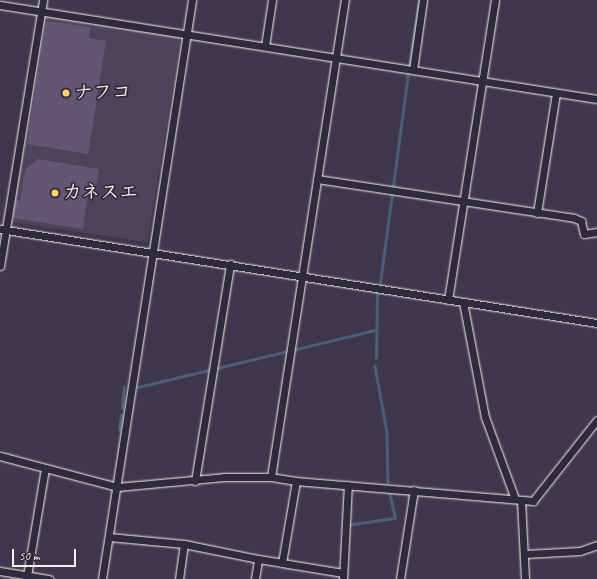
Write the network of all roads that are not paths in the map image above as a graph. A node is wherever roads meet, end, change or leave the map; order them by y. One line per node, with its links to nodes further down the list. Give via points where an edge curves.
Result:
1 (42, 0): 8 (street)
2 (192, 0): 9 (street)
3 (272, 0): 10 (street)
4 (345, 0): 11 (street)
5 (423, 0): 12 (street)
6 (495, 0): 13 (street)
7 (0, 5): 8 (street)
8 (41, 11): 9 (street); 19 (street)
9 (187, 33): 10 (street); 21 (street)
10 (265, 46): 11 (street)
11 (337, 58): 12 (street); 16 (street)
12 (413, 70): 13 (street)
13 (483, 80): 14 (street); 17 (street)
14 (556, 93): 15 (street); 18 (street)
15 (597, 99)
16 (317, 179): 17 (street); 24 (street)
17 (463, 201): 18 (street); 25 (street)
18 (537, 213): 20 (street, via 574,218 581,221 584,234)
19 (3, 230): 21 (street); 23 (street)
20 (597, 232)
21 (151, 253): 22 (street); 36 (street)
22 (230, 264): 24 (street); 33 (street)
23 (0, 266)
24 (303, 276): 25 (street); 32 (street)
25 (448, 300): 26 (street)
26 (463, 302): 27 (street); 38 (street, via 485,417)
27 (597, 323)
28 (597, 420): 29 (street)
29 (594, 429): 38 (street, via 533,501)
30 (0, 456): 31 (street)
31 (45, 469): 36 (street); 46 (street)
32 (271, 477): 33 (street); 34 (street)
33 (195, 481): 36 (street)
34 (296, 481): 35 (street); 44 (street)
35 (348, 485): 37 (street); 47 (street)
36 (117, 487): 39 (street)
37 (414, 490): 38 (street); 52 (street)
38 (518, 500): 42 (street)
39 (109, 537): 40 (street); 49 (street)
40 (184, 544): 43 (street); 50 (street)
41 (597, 545): 42 (street, via 580,551)
42 (525, 554): 53 (street)
43 (258, 558): 44 (street); 51 (street)
44 (282, 563): 47 (street)
45 (0, 571): 46 (street)
46 (27, 576): 48 (street)
47 (343, 576)
48 (49, 579)
49 (102, 579)
50 (179, 579)
51 (255, 579)
52 (400, 579)
53 (525, 579)

